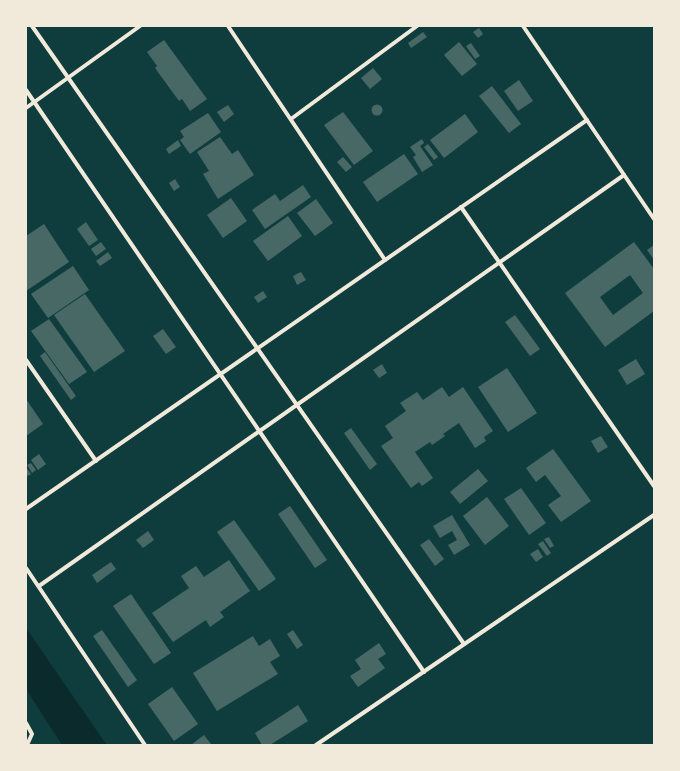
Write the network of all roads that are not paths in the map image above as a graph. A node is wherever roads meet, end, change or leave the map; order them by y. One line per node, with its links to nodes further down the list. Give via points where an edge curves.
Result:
1 (32, 26): 6 (street)
2 (140, 26): 6 (street)
3 (228, 26): 10 (street)
4 (417, 26): 10 (street)
5 (523, 26): 11 (street)
6 (68, 77): 8 (street); 17 (street)
7 (26, 90): 8 (street)
8 (34, 102): 9 (street); 19 (street)
9 (26, 108)
10 (291, 119): 15 (street)
11 (587, 120): 12 (street); 13 (street)
12 (624, 175): 14 (street); 16 (street)
13 (461, 207): 15 (street); 16 (street)
14 (654, 219)
15 (385, 260): 17 (street)
16 (499, 263): 20 (street); 23 (street)
17 (257, 349): 19 (street); 20 (street)
18 (26, 360): 22 (street)
19 (221, 374): 21 (street); 22 (street)
20 (297, 405): 21 (street); 28 (street)
21 (260, 431): 27 (street); 29 (street)
22 (96, 461): 24 (street)
23 (654, 486)
24 (26, 509)
25 (654, 515): 28 (street)
26 (26, 568): 27 (street)
27 (39, 586): 32 (street)
28 (464, 644): 29 (street)
29 (424, 672): 33 (street)
30 (26, 723): 31 (street, via 32,734)
31 (26, 745)
32 (145, 745)
33 (316, 745)

